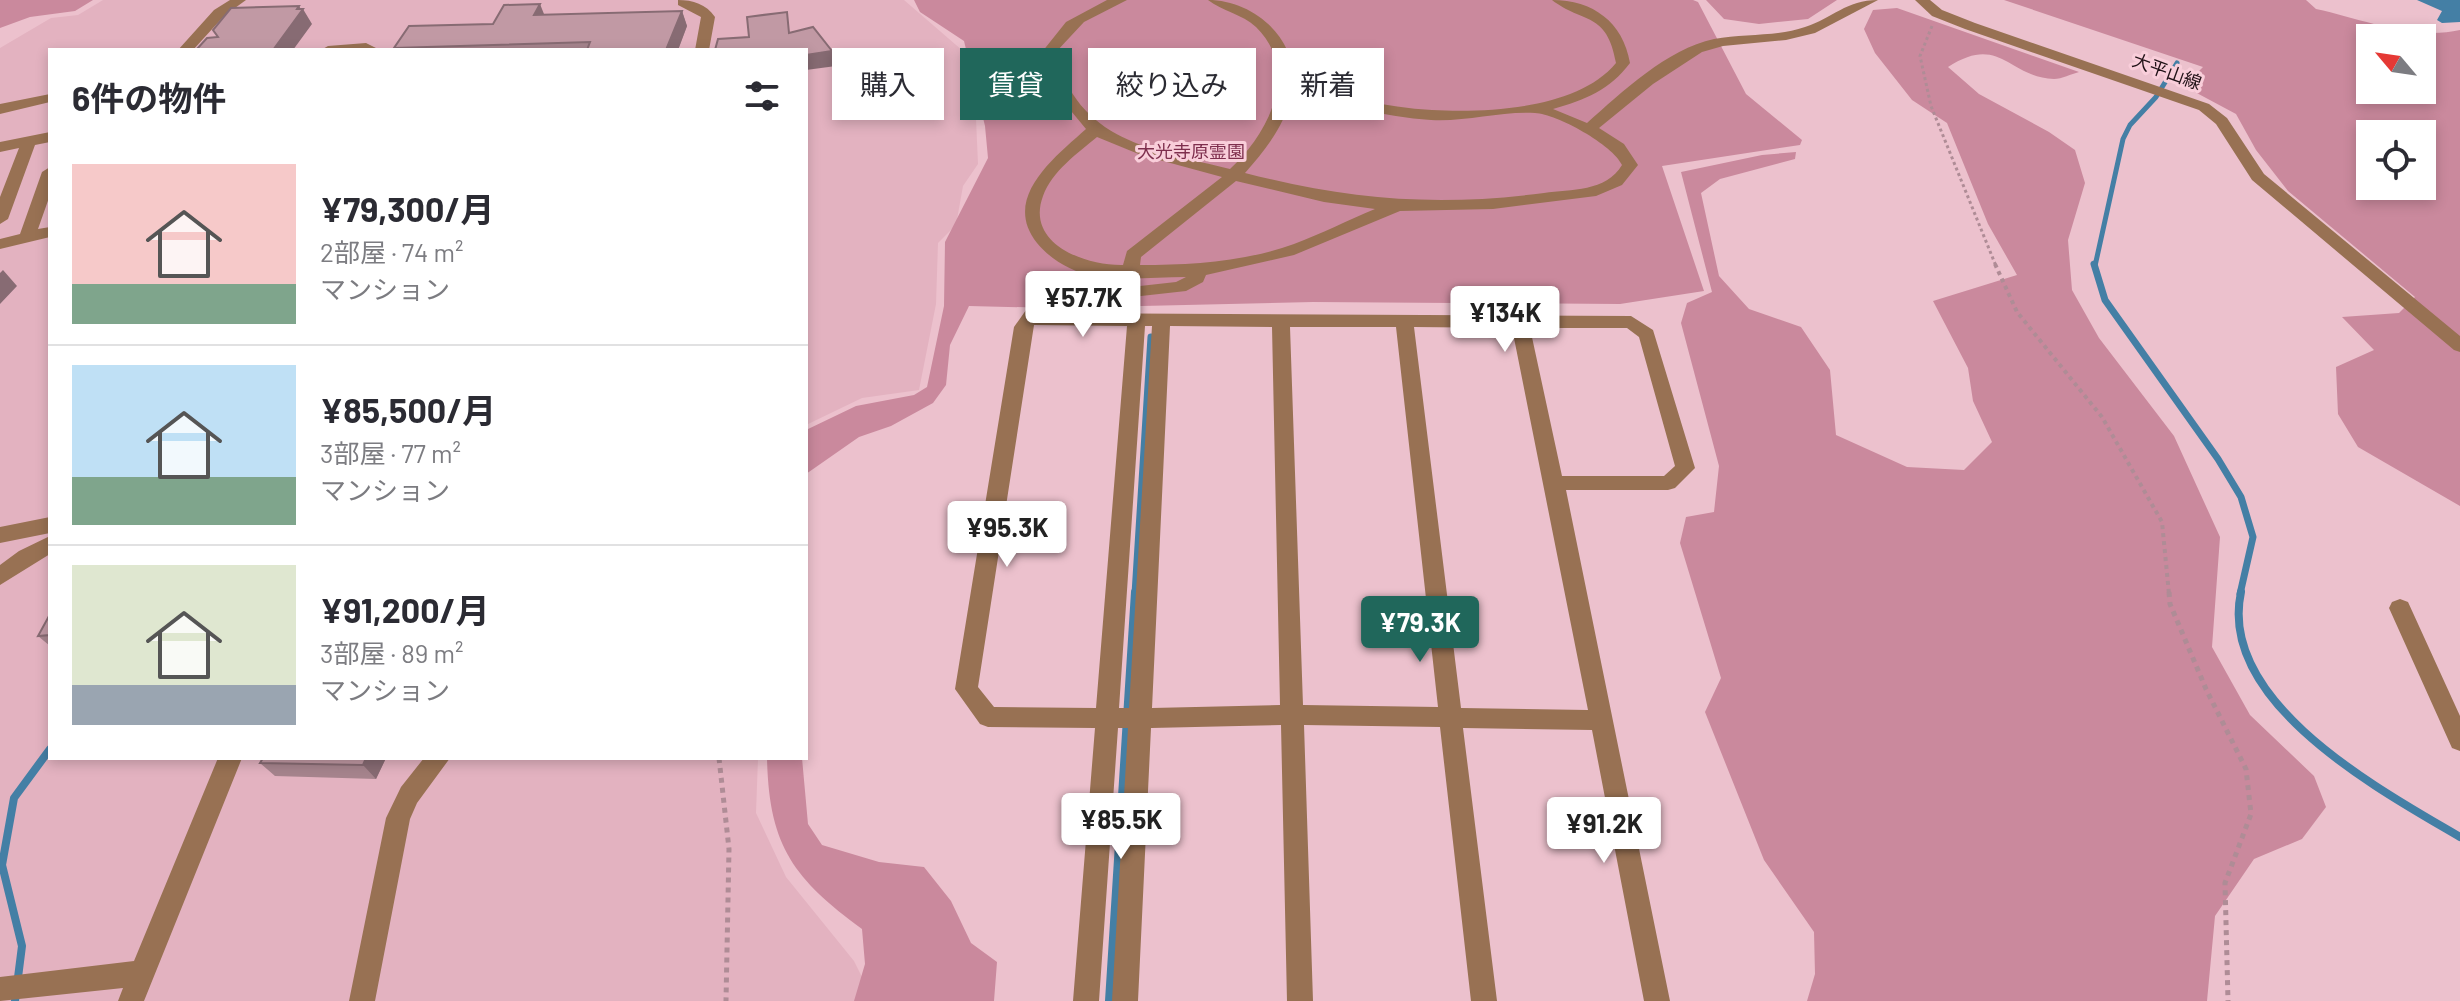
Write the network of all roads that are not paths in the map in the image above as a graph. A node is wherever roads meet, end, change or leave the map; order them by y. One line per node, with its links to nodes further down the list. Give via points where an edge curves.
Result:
1 (239, 0): 8 (street, via 219,13)
2 (1120, 0): 16 (street, via 1090,11 1063,30 1049,52 1053,76 1073,107)
3 (1215, 0): 10 (street, via 1255,17)
4 (1559, 0): 13 (street, via 1600,16 1621,44 1623,63 1611,81 1589,93)
5 (1871, 0): 17 (street, via 1809,30 1693,50)
6 (1919, 0): 37 (street, 大平山線, via 1937,13 2204,107 2222,121 2258,177)
7 (683, 2): 9 (street, via 708,17)
8 (195, 44)
9 (702, 48)
10 (1278, 48)
11 (48, 98): 14 (street)
12 (1384, 107): 13 (street, via 1429,115)
13 (1539, 108): 17 (street)
14 (0, 109)
15 (1275, 120): 21 (street)
16 (1096, 129): 21 (street, via 1178,161); 29 (street, via 1049,174 1033,200 1033,224 1057,255 1093,270)
17 (1589, 129): 24 (street, via 1611,140 1630,165 1626,175 1608,187 1498,204)
18 (48, 137): 19 (street)
19 (29, 141): 20 (street); 23 (street)
20 (0, 147)
21 (1235, 175): 24 (street, via 1288,190); 29 (street, via 1133,255)
22 (48, 178): 27 (street)
23 (5, 195): 25 (street)
24 (1397, 206): 30 (street, via 1302,247)
25 (0, 219)
26 (48, 233): 27 (street)
27 (27, 238): 28 (street)
28 (0, 244)
29 (1130, 271): 30 (street)
30 (1197, 271): 31 (street, via 1197,278 1180,287 1047,301)
31 (1031, 319): 34 (street); 45 (street, via 1023,327 966,689 988,717)
32 (1281, 321): 33 (street); 35 (street); 44 (street)
33 (1404, 321): 36 (street); 47 (street)
34 (1136, 322): 35 (street); 45 (street)
35 (1161, 322): 46 (street)
36 (1520, 322): 38 (street); 38 (street, via 1631,322 1647,334 1685,468 1668,483)
37 (2460, 346)
38 (1556, 483): 48 (street)
39 (48, 525): 40 (street)
40 (0, 535)
41 (48, 545): 42 (street)
42 (0, 577)
43 (2400, 608): 49 (street)
44 (1293, 715): 46 (street); 47 (street); 58 (street)
45 (1107, 718): 46 (street); 56 (street)
46 (1142, 718): 57 (street)
47 (1450, 718): 48 (street); 59 (street)
48 (1599, 720): 60 (street)
49 (2460, 741)
50 (229, 760): 52 (street)
51 (436, 760): 55 (street, via 398,818)
52 (142, 973): 53 (street); 54 (street)
53 (0, 990)
54 (131, 1001)
55 (362, 1001)
56 (1086, 1001)
57 (1125, 1001)
58 (1300, 1001)
59 (1484, 1001)
60 (1657, 1001)

